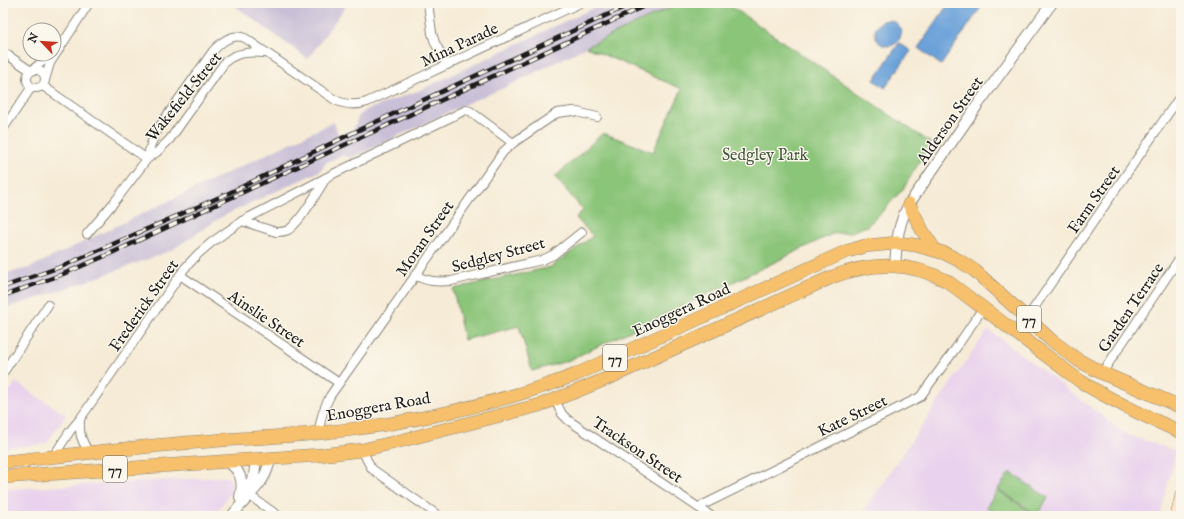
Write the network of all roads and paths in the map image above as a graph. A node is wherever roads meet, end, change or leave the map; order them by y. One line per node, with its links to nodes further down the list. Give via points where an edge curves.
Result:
1 (89, 3): 5 (street)
2 (428, 3): 10 (street, via 435,43)
3 (580, 3): 10 (street, Mina Parade)
4 (1052, 3): 21 (street, Alderson Street)
5 (62, 42)
6 (3, 52): 11 (street)
7 (265, 52): 15 (street, Wakefield Street, via 333,98); 19 (street, Wakefield Street, via 240,54 225,62 170,139); 19 (street, Wakefield Street, via 241,36 232,37 218,45 159,127)
8 (43, 62): 11 (street)
9 (51, 62): 12 (street)
10 (447, 65): 15 (street, Mina Parade, via 367,102)
11 (32, 71): 12 (street, via 42,73); 13 (street, via 26,81)
12 (44, 83): 13 (street, via 37,89); 19 (street)
13 (31, 88): 17 (street)
14 (1181, 95): 33 (street, Farm Street)
15 (349, 104)
16 (597, 117): 18 (street, Moran Street, via 573,111 557,113)
17 (3, 129)
18 (513, 143): 20 (street, Frederick Street, via 470,110 466,110); 30 (street, Moran Street, via 501,154)
19 (147, 159): 24 (street, Wakefield Street)
20 (326, 178): 22 (street, Frederick Street); 22 (street, via 300,218 287,230 276,232)
21 (909, 204): 25 (street, Alderson Street, via 900,223); 26 (main road)
22 (242, 221): 29 (street, Frederick Street, via 205,248)
23 (582, 232): 30 (street, Sedgley Street, via 553,255 537,261 451,281 430,281)
24 (86, 234)
25 (897, 243): 26 (main road, Enoggera Road / 77); 28 (street, Alderson Street); 41 (main road, Enoggera Road / 77, via 865,246 845,252 598,366 547,385 426,416)
26 (935, 250): 33 (main road, Enoggera Road / 77, via 968,266)
27 (1181, 256): 35 (street, Garden Terrace)
28 (895, 266): 32 (main road, Enoggera Road / 77, via 939,277); 37 (main road, Enoggera Road / 77, via 865,267 844,272)
29 (180, 275): 36 (street, Ainslie Street); 39 (street, Frederick Street)
30 (415, 275): 36 (street, Moran Street)
31 (48, 305): 34 (street)
32 (983, 308): 40 (main road, Enoggera Road / 77, via 1098,392); 54 (street, Kate Street, via 920,398)
33 (1027, 318): 35 (main road, Enoggera Road / 77, via 1051,340)
34 (3, 373)
35 (1102, 373): 38 (main road, Enoggera Road / 77)
36 (339, 383): 41 (street, Moran Street, via 323,409)
37 (555, 400): 43 (main road, Enoggera Road / 77); 54 (street, Trackson Street, via 568,420)
38 (1181, 407)
39 (80, 419): 44 (street, via 81,439); 46 (street, Frederick Street)
40 (1181, 432)
41 (319, 433): 42 (main road, Enoggera Road / 77); 45 (main road)
42 (256, 439): 44 (main road, Enoggera Road / 77); 47 (main road, via 267,450); 48 (main road)
43 (362, 450): 45 (main road, Enoggera Road / 77); 57 (street, via 372,469)
44 (89, 453): 46 (main road, Enoggera Road / 77)
45 (320, 455): 47 (main road, Enoggera Road / 77)
46 (53, 457): 50 (main road, Enoggera Road / 77)
47 (270, 458): 48 (main road, Enoggera Road / 77); 52 (street, via 266,474 258,487)
48 (256, 459): 49 (main road, Enoggera Road / 77); 52 (street, via 254,474)
49 (227, 461): 51 (main road, Enoggera Road / 77); 52 (street, via 236,468)
50 (3, 462)
51 (3, 477)
52 (245, 493): 55 (street); 56 (street)
53 (1181, 496): 59 (main road)
54 (699, 507): 58 (street, Trackson Street)
55 (234, 513)
56 (279, 516)
57 (440, 516)
58 (712, 516)
59 (1176, 516)

